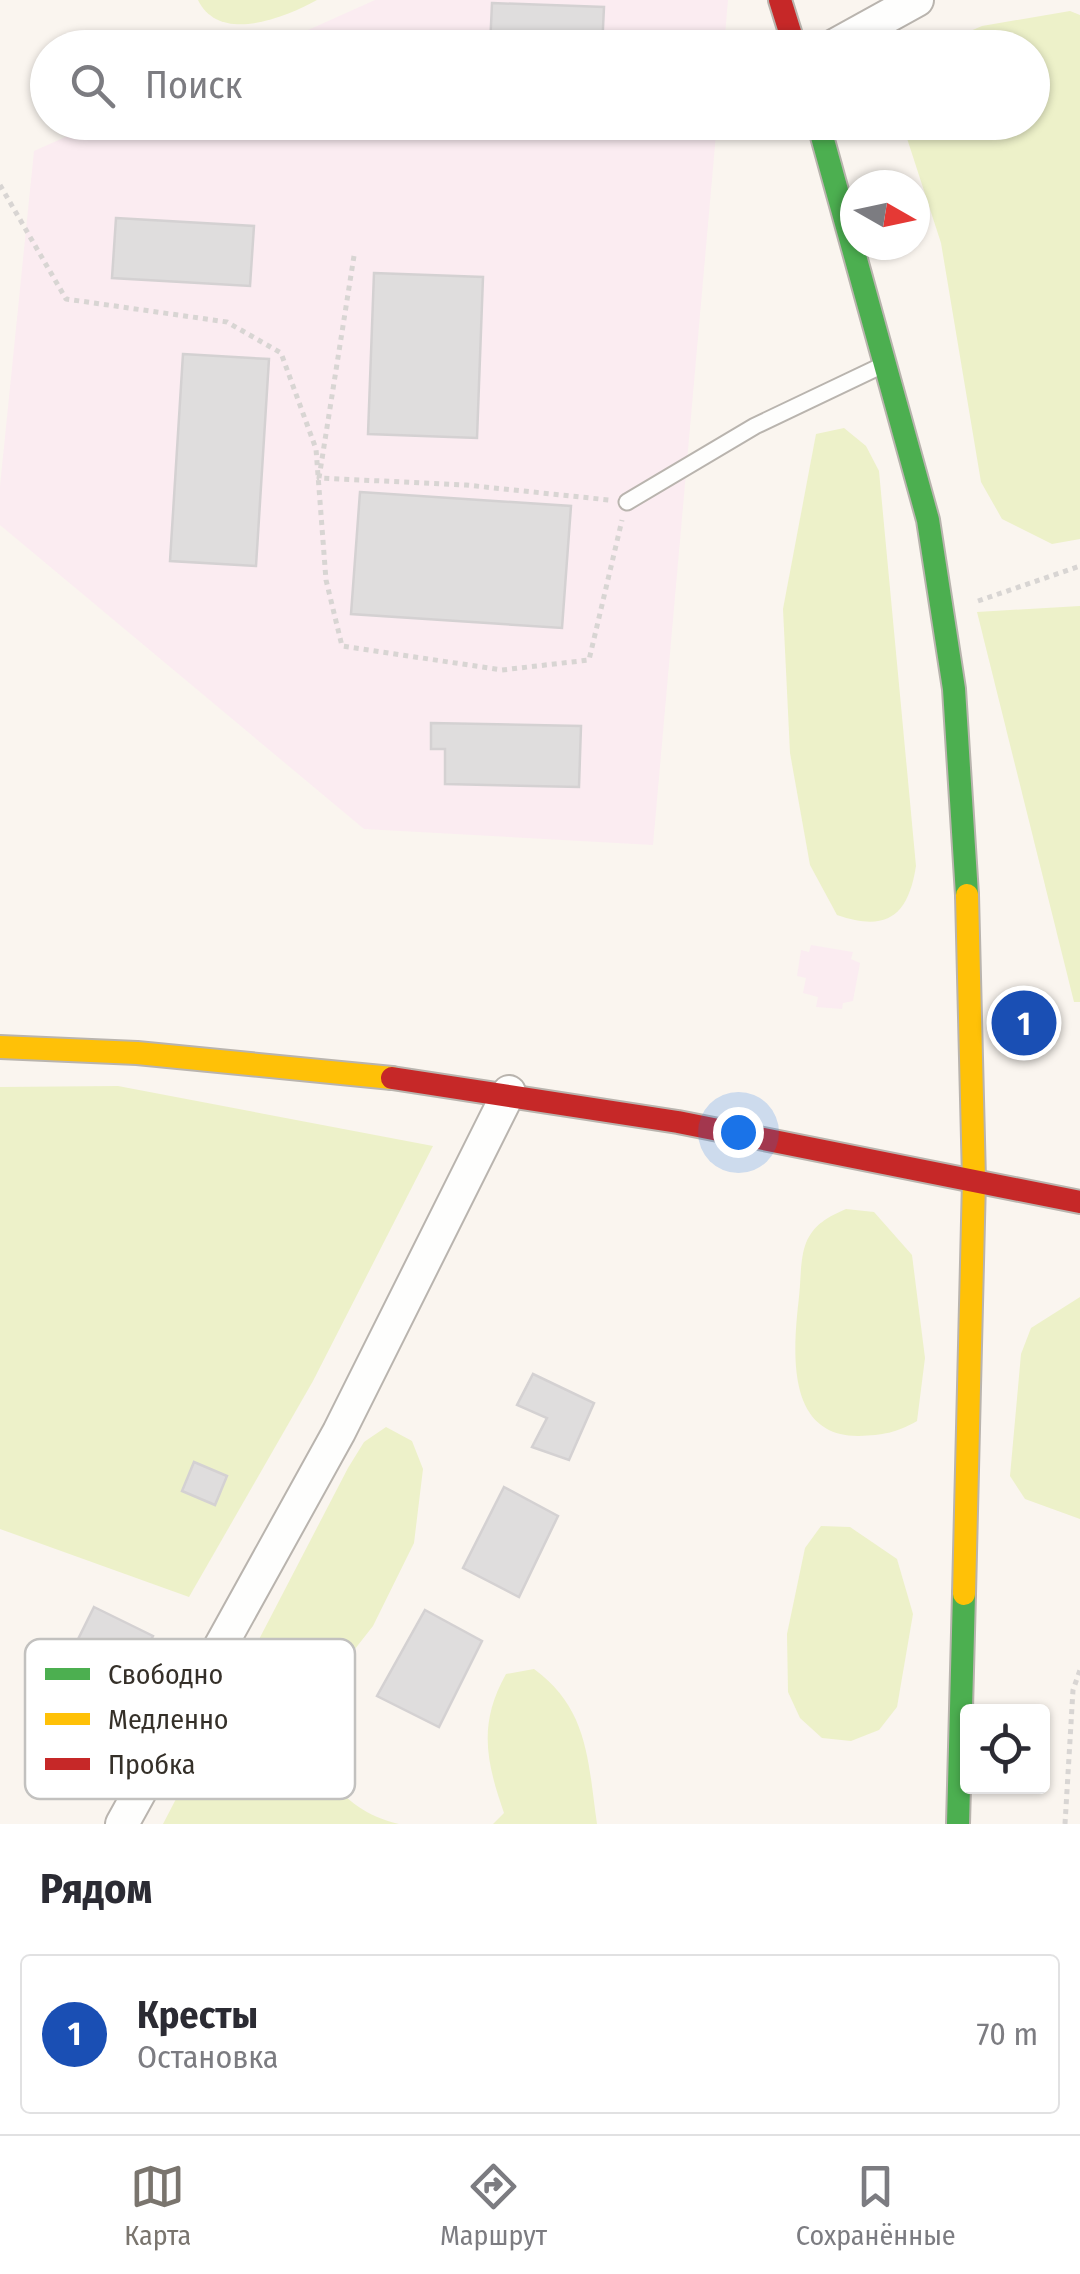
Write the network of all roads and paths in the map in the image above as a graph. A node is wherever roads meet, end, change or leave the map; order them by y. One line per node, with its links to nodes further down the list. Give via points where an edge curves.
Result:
1 (780, 0): 3 (street)
2 (916, 0): 4 (street)
3 (789, 30)
4 (862, 30)
5 (823, 140): 8 (street)
6 (0, 185): 9 (path, via 66,299 227,322 281,353 316,448)
7 (354, 256): 9 (path)
8 (885, 364): 10 (lane, via 755,426); 12 (street, via 928,520)
9 (318, 478): 10 (path); 10 (path, via 326,580 342,646 502,670 589,660)
10 (626, 502)
11 (1080, 566): 12 (path)
12 (942, 613): 15 (street, via 966,850)
13 (0, 1047): 14 (street, via 343,1068)
14 (509, 1092): 15 (street); 17 (street, via 339,1432)
15 (974, 1180): 16 (street); 21 (street)
16 (1080, 1202)
17 (224, 1639)
18 (1080, 1670): 22 (path)
19 (136, 1799): 20 (street)
20 (122, 1824)
21 (958, 1824)
22 (1065, 1824)

